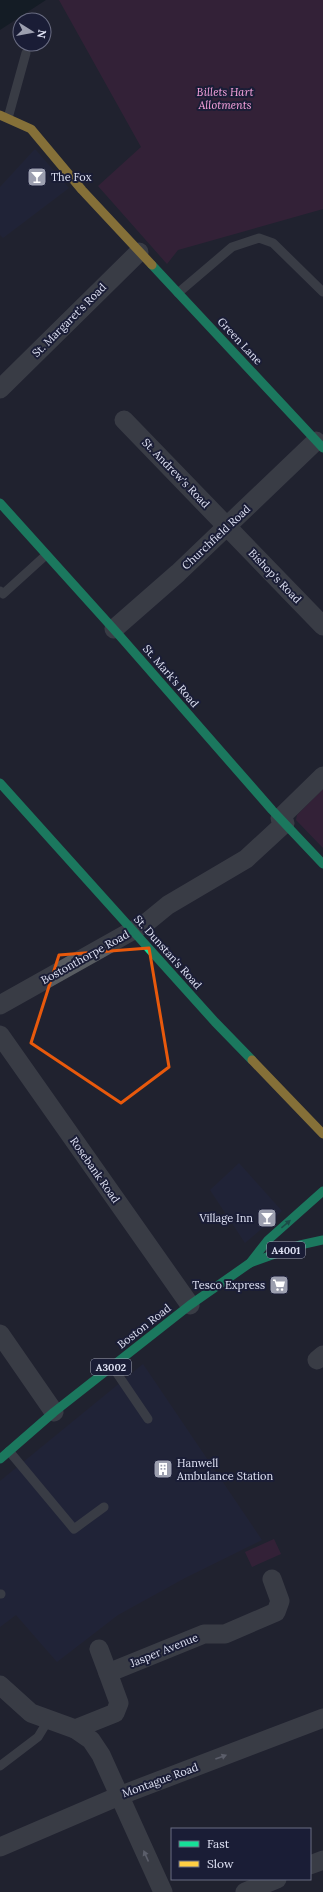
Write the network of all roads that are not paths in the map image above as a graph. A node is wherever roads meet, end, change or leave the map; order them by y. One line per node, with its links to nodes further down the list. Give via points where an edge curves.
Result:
1 (26, 53): 2 (lane)
2 (4, 117): 3 (street, Green Lane, via 31,129)
3 (139, 252): 5 (street, Green Lane); 6 (street, St. Margaret's Road)
4 (323, 292): 5 (lane, via 273,242 259,238 232,247)
5 (178, 293): 8 (street, Green Lane)
6 (0, 389)
7 (124, 420): 10 (street, St. Andrew's Road)
8 (320, 445): 10 (street, Churchfield Road)
9 (0, 503): 11 (street, St. Mark's Road)
10 (228, 526): 13 (street, Bishop's Road); 14 (street, Churchfield Road)
11 (46, 555): 12 (lane, via 3,594); 14 (street, St. Mark's Road)
12 (0, 592)
13 (323, 626)
14 (114, 629): 17 (street, St. Mark's Road)
15 (323, 776): 17 (street, Bostonthorpe Road)
16 (0, 784): 19 (street, St. Dunstan's Road)
17 (282, 820): 18 (street, St. Mark's Road); 19 (street, Bostonthorpe Road, via 246,859 168,905)
18 (323, 864)
19 (133, 930): 20 (street, Bostonthorpe Road); 22 (street, St. Dunstan's Road, via 215,1022)
20 (0, 1005)
21 (0, 1036): 26 (street, Rosebank Road)
22 (323, 1134)
23 (323, 1192): 25 (street, Boston Road / A3002, one-way to 23, via 268,1240)
24 (323, 1240): 25 (street, Boston Road / A4001, via 300,1245)
25 (250, 1263): 26 (street, Boston Road / A3002)
26 (190, 1305): 28 (street, Boston Road / A3002)
27 (0, 1334): 29 (street)
28 (112, 1366): 29 (street, Boston Road / A3002); 30 (lane)
29 (54, 1412): 31 (street, Boston Road / A3002)
30 (148, 1419)
31 (9, 1451): 32 (street, Boston Road / A3002); 33 (lane, via 74,1530)
32 (0, 1459)
33 (104, 1507)
34 (272, 1579): 36 (street, Jasper Avenue, via 280,1601 276,1612 225,1634 204,1634)
35 (99, 1649): 36 (street)
36 (108, 1673): 40 (street, via 119,1703 115,1714)
37 (0, 1684): 39 (street, via 31,1713)
38 (323, 1718): 42 (street, Montague Road, one-way to 38)
39 (49, 1719): 40 (street); 41 (lane, via 38,1737)
40 (75, 1729): 42 (street, via 91,1740 102,1755)
41 (0, 1766)
42 (119, 1796): 43 (street, Montague Road); 47 (street, one-way to 42)
43 (0, 1847)
44 (323, 1860): 45 (street)
45 (311, 1866)
46 (275, 1880): 48 (street)
47 (163, 1892)
48 (245, 1892)

